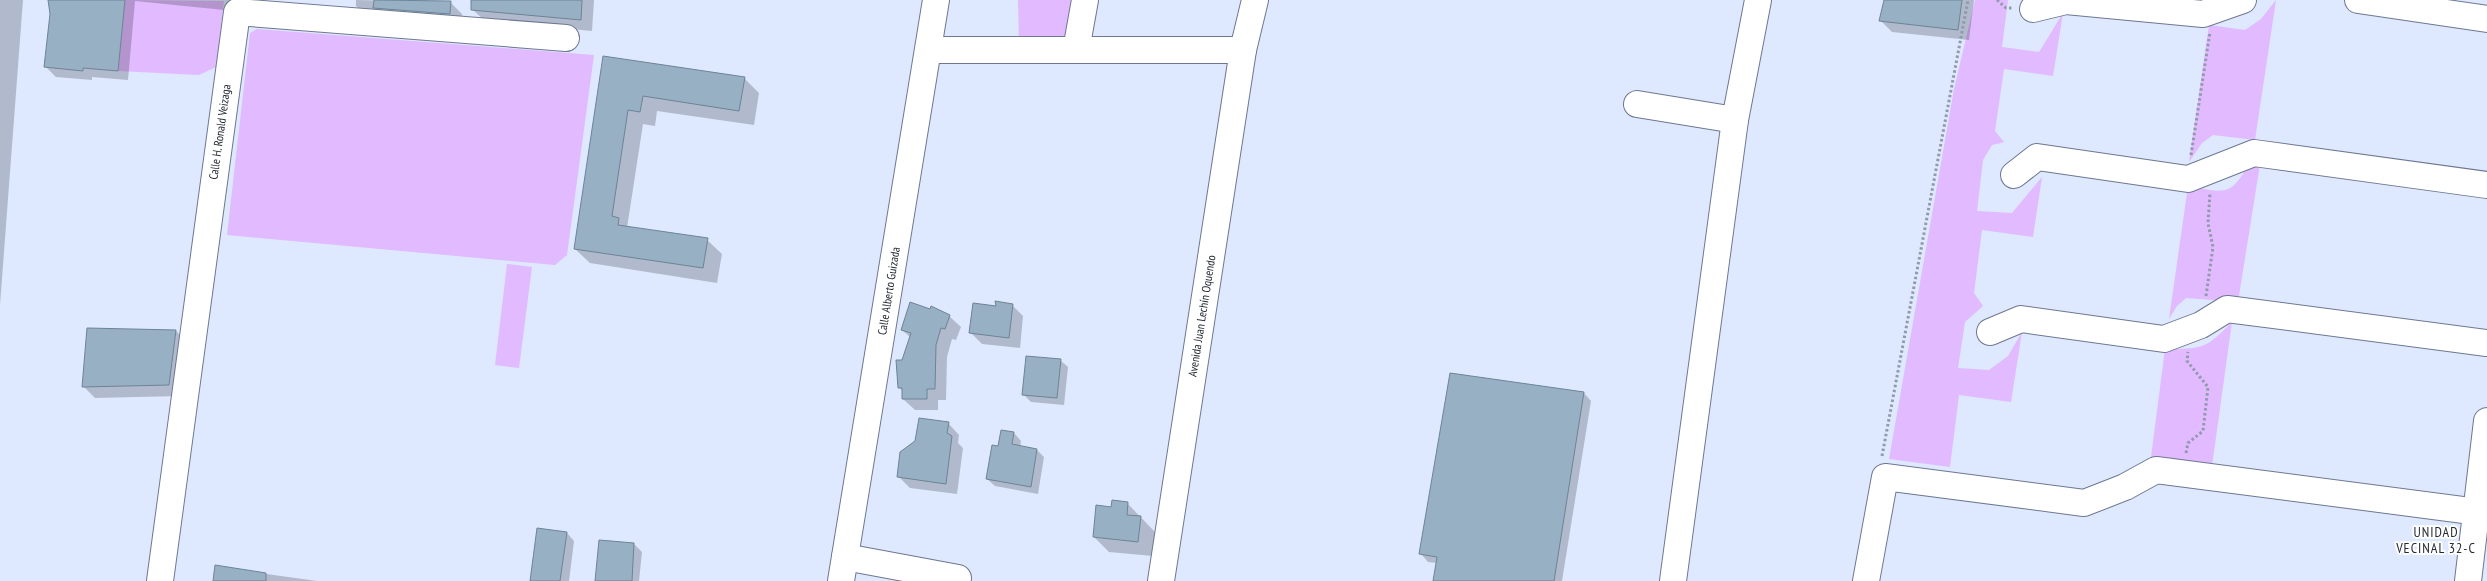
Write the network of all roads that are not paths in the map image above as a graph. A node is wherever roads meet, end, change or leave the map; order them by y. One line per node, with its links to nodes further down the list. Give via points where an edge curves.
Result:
1 (936, 0): 11 (street, Calle Alberto Guizada)
2 (1085, 0): 12 (street)
3 (1244, 0): 13 (street, Avenida Juan Lechín Oquendo)
4 (1255, 0): 13 (street, Avenida Juan Lechín Oquendo)
5 (1758, 0): 15 (street)
6 (2243, 0): 8 (street, via 2203,14 2066,1)
7 (2358, 0): 9 (street)
8 (2033, 9)
9 (2487, 19)
10 (566, 38): 24 (street, Calle H. Ronald Veizaga, via 237,12)
11 (929, 50): 12 (street); 22 (street, Calle Alberto Guizada)
12 (1076, 50): 13 (street)
13 (1244, 50): 25 (street, Avenida Juan Lechín Oquendo)
14 (1638, 104): 15 (street)
15 (1735, 120): 26 (street)
16 (2014, 176): 17 (street, via 2036,157 2199,184 2254,152)
17 (2487, 185)
18 (1990, 332): 19 (street, via 2020,319 2164,339 2201,325 2227,309)
19 (2487, 343)
20 (2487, 420): 21 (street)
21 (2482, 513): 27 (street, via 2156,470 2125,487 2084,503 1885,477); 28 (street)
22 (843, 569): 23 (street)
23 (958, 578)
24 (160, 581)
25 (1161, 581)
26 (1673, 581)
27 (1866, 581)
28 (2468, 581)

